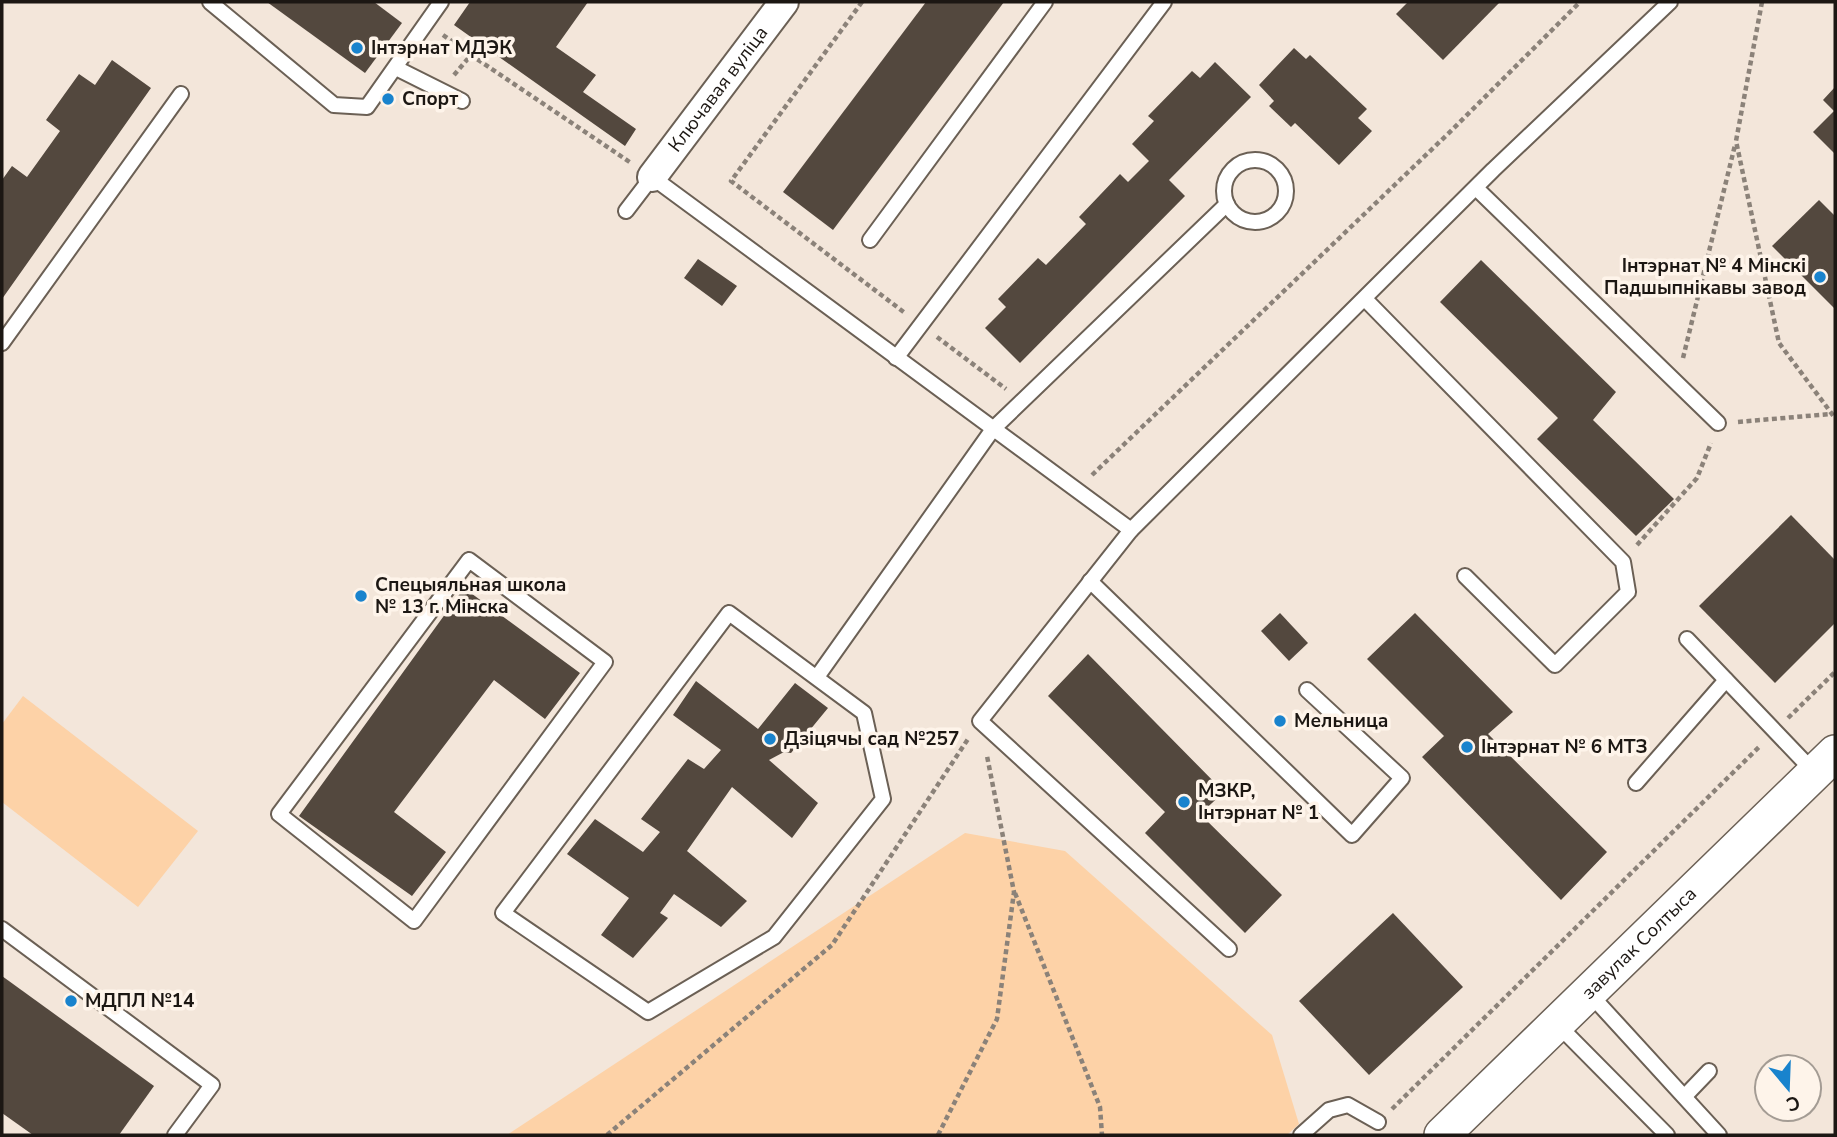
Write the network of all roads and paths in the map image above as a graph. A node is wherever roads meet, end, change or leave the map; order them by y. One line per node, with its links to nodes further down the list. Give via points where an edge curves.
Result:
1 (210, 2): 12 (lane, via 334,105 368,107)
2 (441, 2): 10 (lane)
3 (785, 2): 17 (street, Ключавая вуліца)
4 (862, 2): 23 (path, via 731,181)
5 (1045, 2): 21 (lane)
6 (1164, 2): 23 (lane)
7 (1580, 2): 31 (path)
8 (1670, 2): 18 (lane)
9 (1762, 2): 16 (path)
10 (427, 24): 11 (path); 12 (lane)
11 (471, 55): 13 (path); 17 (path)
12 (396, 68): 13 (lane)
13 (442, 89): 15 (lane)
14 (181, 94): 24 (lane)
15 (462, 101)
16 (1736, 141): 26 (path); 28 (path, via 1779,343)
17 (652, 177): 20 (lane); 25 (lane)
18 (1476, 188): 22 (lane); 26 (lane)
19 (1227, 204): 19 (lane, via 1224,193 1230,173 1246,161 1266,162 1282,174 1284,204 1270,218 1261,222 1241,219); 27 (lane)
20 (626, 211)
21 (870, 240)
22 (1365, 299): 32 (lane); 34 (lane)
23 (921, 325): 25 (lane); 27 (path)
24 (2, 343)
25 (896, 358): 30 (lane)
26 (1677, 383): 29 (lane)
27 (1022, 401): 30 (lane)
28 (1833, 416): 29 (path)
29 (1718, 423): 34 (path, via 1697,478)
30 (993, 429): 31 (lane); 39 (lane)
31 (1076, 490): 32 (lane)
32 (1131, 530): 36 (lane)
33 (469, 560): 33 (lane, via 605,662 414,921 279,814)
34 (1623, 562): 35 (lane, via 1628,592 1555,665)
35 (1465, 576)
36 (1090, 581): 41 (lane, via 1352,835 1402,778); 42 (lane)
37 (1687, 639): 40 (lane)
38 (1835, 672): 43 (path)
39 (817, 677): 39 (lane, via 864,713 883,799 774,937 648,1012 503,913 729,613)
40 (1726, 680): 43 (lane); 45 (lane)
41 (1307, 690)
42 (980, 721): 46 (path); 48 (lane); 55 (path, via 832,945)
43 (1775, 731): 44 (lane); 53 (path)
44 (1825, 763): 49 (street, завулак Солтыса)
45 (1636, 783)
46 (1014, 892): 56 (path, via 997,1019); 57 (path, via 1100,1107)
47 (2, 929): 54 (lane, via 212,1084)
48 (1229, 949)
49 (1589, 993): 50 (street, завулак Солтыса); 52 (lane)
50 (1557, 1024): 59 (street, завулак Солтыса); 60 (lane)
51 (1709, 1071): 52 (lane)
52 (1685, 1097): 61 (lane)
53 (1378, 1122): 58 (lane, via 1348,1105 1329,1111)
54 (175, 1135)
55 (607, 1135)
56 (938, 1135)
57 (1102, 1135)
58 (1301, 1135)
59 (1442, 1135)
60 (1667, 1135)
61 (1719, 1135)

